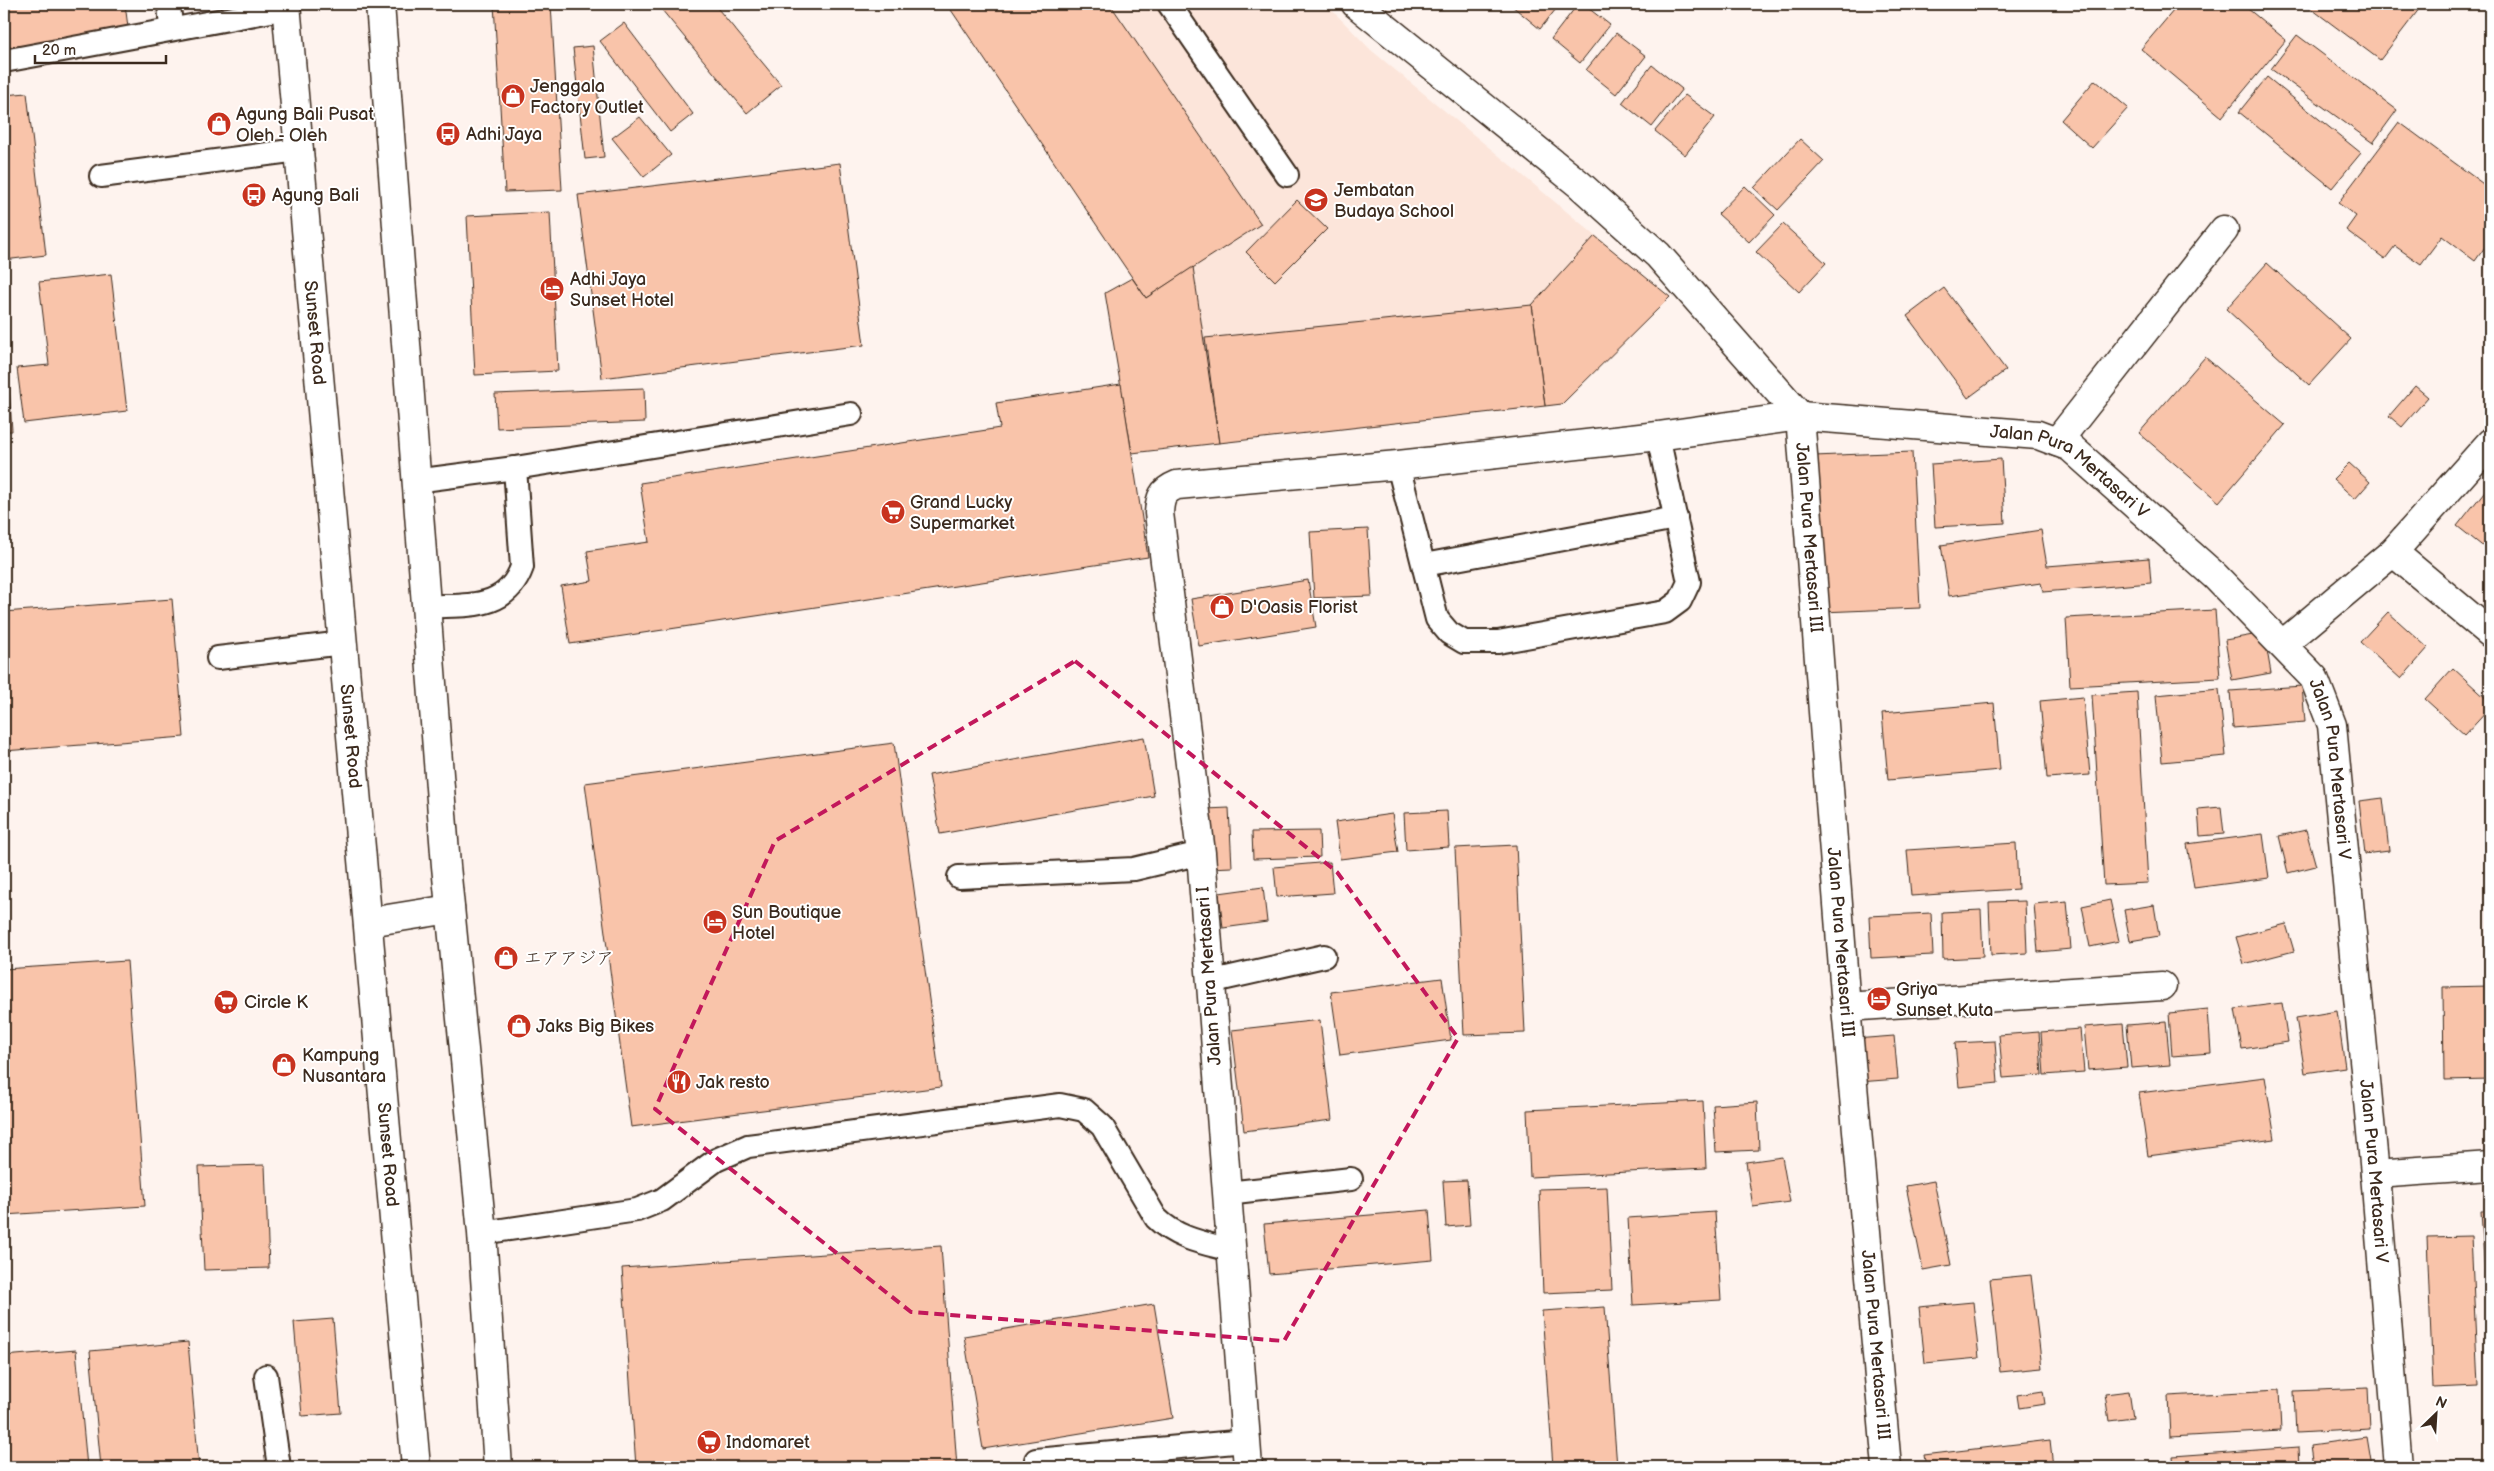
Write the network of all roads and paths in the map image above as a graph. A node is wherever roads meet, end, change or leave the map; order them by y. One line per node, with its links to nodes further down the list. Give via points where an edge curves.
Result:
1 (169, 4): 6 (lane)
2 (380, 4): 19 (main road)
3 (1169, 4): 9 (lane)
4 (1356, 4): 13 (main road, via 1579,184 1658,255)
5 (286, 6): 6 (lane); 8 (main road, Sunset Road)
6 (171, 28): 7 (lane)
7 (4, 60)
8 (298, 150): 10 (lane); 26 (main road, Sunset Road)
9 (1287, 175)
10 (101, 176)
11 (2224, 230): 15 (main road)
12 (851, 414): 18 (lane)
13 (1800, 416): 14 (main road, Jalan Pura Mertasari V); 15 (main road, Jalan Pura Mertasari V, via 2038,435); 36 (main road, Jalan Pura Mertasari III)
14 (1658, 436): 17 (main road, Jalan Pura Mertasari V); 21 (lane)
15 (2057, 442): 27 (main road, Jalan Pura Mertasari V, via 2077,452 2215,576)
16 (2490, 443): 22 (main road)
17 (1398, 465): 20 (main road, Jalan Pura Mertasari V, via 1177,485); 23 (lane)
18 (515, 468): 19 (lane); 24 (lane, via 522,567 517,581 505,594 491,602)
19 (415, 481): 24 (main road)
20 (1167, 489): 29 (main road, Jalan Pura Mertasari I, via 1160,499 1159,513)
21 (1676, 518): 23 (lane); 23 (lane, via 1689,582 1680,601 1665,612 1498,642 1464,642 1437,620)
22 (2393, 552): 25 (main road); 27 (main road)
23 (1424, 565)
24 (425, 606): 31 (main road)
25 (2490, 633)
26 (342, 644): 28 (lane); 32 (main road, Sunset Road)
27 (2284, 644): 38 (main road, Jalan Pura Mertasari V, via 2314,678 2332,724)
28 (218, 658)
29 (1200, 853): 30 (lane, via 1134,869); 34 (main road, Jalan Pura Mertasari I)
30 (959, 877)
31 (450, 908): 32 (main road); 41 (main road)
32 (369, 922): 47 (main road, Sunset Road)
33 (1324, 956): 34 (lane)
34 (1209, 982): 40 (main road, Jalan Pura Mertasari I)
35 (2162, 986): 36 (main road)
36 (1846, 1007): 49 (main road, Jalan Pura Mertasari III)
37 (2490, 1166): 38 (main road)
38 (2375, 1174): 50 (main road, Jalan Pura Mertasari V)
39 (1351, 1178): 40 (lane)
40 (1227, 1193): 42 (main road, Jalan Pura Mertasari I)
41 (482, 1233): 42 (lane, via 637,1210 662,1200 716,1160 748,1146 1060,1106 1084,1110 1102,1126 1156,1218 1166,1228 1187,1239); 48 (main road)
42 (1231, 1250): 44 (main road, Jalan Pura Mertasari I)
43 (266, 1376): 46 (lane)
44 (1247, 1454): 45 (lane)
45 (1036, 1460)
46 (279, 1467)
47 (416, 1467)
48 (498, 1467)
49 (1887, 1467)
50 (2399, 1467)

